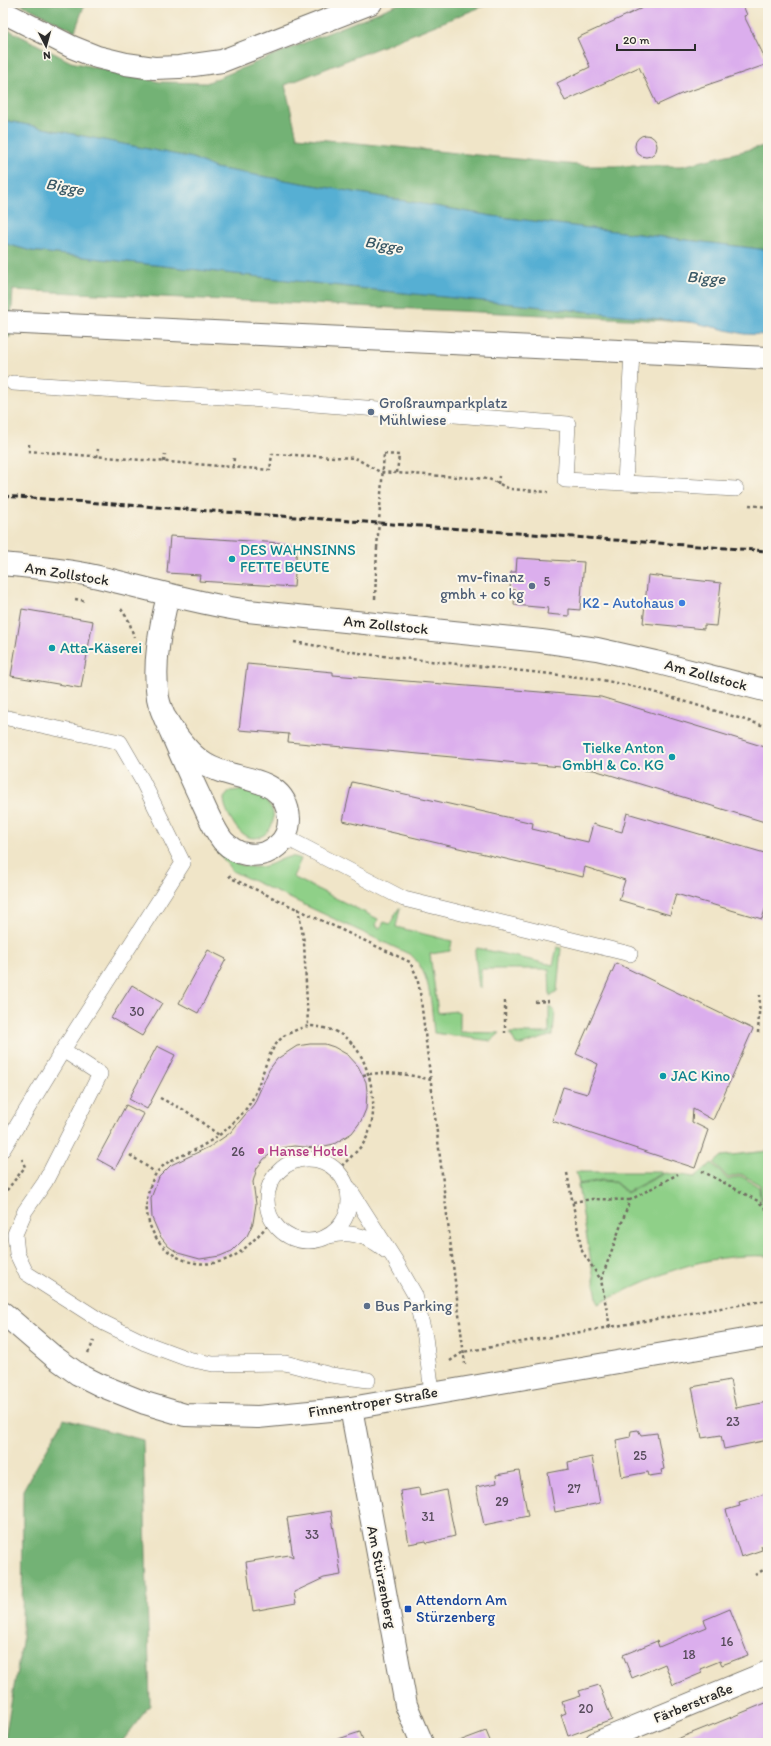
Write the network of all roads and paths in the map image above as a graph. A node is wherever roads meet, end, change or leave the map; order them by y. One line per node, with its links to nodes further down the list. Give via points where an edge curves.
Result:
1 (371, 3): 2 (street, via 222,61 154,68 97,57 72,48)
2 (3, 12)
3 (3, 322): 4 (street)
4 (632, 352): 5 (street); 16 (lane)
5 (768, 358)
6 (13, 383): 16 (lane, via 568,424 565,480)
7 (29, 444): 10 (path, via 29,451)
8 (98, 449): 10 (path)
9 (164, 454): 12 (path)
10 (97, 457): 12 (path)
11 (234, 458): 13 (path)
12 (164, 462): 13 (path)
13 (233, 467): 14 (path, via 270,470 272,454 355,458 380,472)
14 (398, 473): 17 (path, via 489,479); 28 (path, bridge, via 399,455 384,454)
15 (499, 476): 17 (path)
16 (625, 483): 18 (lane)
17 (498, 484): 19 (path, via 510,489)
18 (736, 489)
19 (549, 492)
20 (744, 505): 21 (path)
21 (768, 507)
22 (3, 564): 23 (street, Am Zollstock, via 84,574)
23 (168, 596): 27 (street); 28 (street, Am Zollstock, via 248,611)
24 (69, 598): 25 (path)
25 (91, 602)
26 (113, 607): 27 (path)
27 (162, 620): 34 (street, via 157,672 158,697)
28 (373, 623): 31 (street, Am Zollstock, via 597,649)
29 (290, 642): 35 (path, via 365,654 597,679 641,688)
30 (6, 682): 32 (path)
31 (768, 691)
32 (3, 694)
33 (3, 717): 49 (lane, via 120,742 142,780 182,863)
34 (166, 719): 36 (street, via 189,751 205,764 222,772); 37 (street)
35 (768, 727)
36 (259, 782): 37 (street, via 233,779 211,781 207,799); 38 (street, via 274,789 287,806 289,822)
37 (210, 817): 38 (street, via 223,840 246,854 266,854)
38 (285, 837): 41 (lane, via 404,899)
39 (226, 872): 40 (path, via 231,878)
40 (298, 908): 46 (path, via 304,942); 52 (path, via 410,962 417,976 420,992)
41 (630, 954)
42 (760, 995): 48 (path)
43 (505, 1001): 47 (path)
44 (550, 1001): 45 (path)
45 (535, 1002)
46 (308, 1025): 50 (path, via 330,1029 347,1038 361,1056); 54 (path, via 282,1037 268,1058 246,1109)
47 (505, 1033)
48 (758, 1033)
49 (63, 1050): 55 (lane); 75 (lane, via 100,1074 45,1182 25,1211 15,1234 17,1254 26,1273)
50 (369, 1074): 51 (path); 52 (path, via 396,1073); 58 (path, via 373,1092 371,1123 363,1144)
51 (363, 1075)
52 (431, 1080): 78 (path)
53 (160, 1098): 54 (path, via 186,1111)
54 (219, 1135): 60 (path, via 176,1157)
55 (3, 1149)
56 (20, 1152): 64 (path, via 25,1167)
57 (130, 1155): 60 (path)
58 (337, 1171): 63 (lane); 68 (lane, via 315,1159 289,1163 271,1182 267,1195)
59 (702, 1171): 67 (path, via 758,1201)
60 (155, 1172): 68 (path, via 146,1207 149,1227 159,1243 179,1258 196,1263 221,1262 239,1254)
61 (567, 1173): 66 (path)
62 (678, 1174): 65 (path)
63 (346, 1183): 69 (lane, via 350,1196 349,1210 345,1220); 71 (lane)
64 (3, 1195)
65 (630, 1200): 66 (path, via 592,1199); 72 (path)
66 (572, 1202): 72 (path, via 582,1251)
67 (768, 1211)
68 (272, 1221): 69 (lane, via 281,1232 292,1239 305,1242)
69 (329, 1236): 70 (lane); 71 (lane, via 362,1236 382,1247)
70 (300, 1251)
71 (395, 1260): 81 (lane, via 412,1289 420,1310)
72 (601, 1280): 76 (path)
73 (768, 1300): 76 (path)
74 (3, 1313): 79 (street, Finnentroper Straße)
75 (104, 1323): 79 (path); 80 (lane, via 145,1343 188,1359 214,1364 285,1363 331,1375)
76 (610, 1327): 78 (path)
77 (768, 1336): 82 (street, Finnentroper Straße)
78 (463, 1352): 81 (path); 82 (path)
79 (78, 1374): 83 (street, Finnentroper Straße, via 145,1404 185,1415 258,1417)
80 (368, 1380)
81 (431, 1384): 82 (street, Finnentroper Straße); 83 (street, Finnentroper Straße)
82 (467, 1387)
83 (351, 1408): 87 (street, Am Stürzenberg, via 406,1705)
84 (768, 1567): 85 (path)
85 (755, 1575)
86 (768, 1672): 88 (street, Färberstraße)
87 (422, 1743)
88 (596, 1743)

